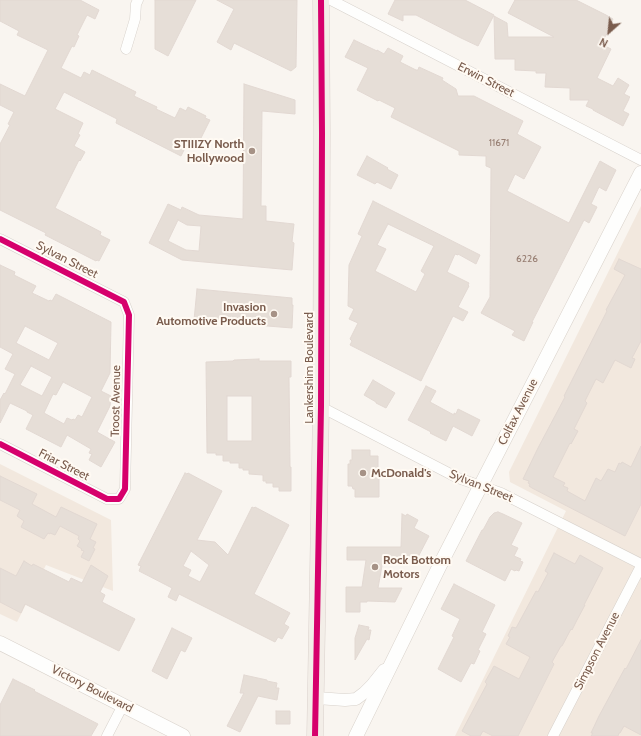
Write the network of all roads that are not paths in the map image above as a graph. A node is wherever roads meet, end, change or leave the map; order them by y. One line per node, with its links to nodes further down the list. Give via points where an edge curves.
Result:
1 (138, 0): 4 (street)
2 (321, 0): 9 (main road, Lankershim Boulevard)
3 (331, 0): 5 (street, Erwin Street)
4 (126, 50)
5 (641, 160)
6 (641, 173): 11 (main road, Colfax Avenue)
7 (0, 239): 8 (street, Sylvan Street)
8 (124, 302): 12 (street, Troost Avenue, via 129,315 125,489)
9 (321, 407): 11 (street, Sylvan Street, via 458,478); 16 (main road, Lankershim Boulevard)
10 (0, 444): 12 (street, Friar Street, via 107,499)
11 (481, 486): 13 (street, Sylvan Street, via 501,493); 15 (main road, Colfax Avenue)
12 (119, 499)
13 (641, 565): 22 (street, Simpson Avenue)
14 (0, 643): 17 (main road, Victory Boulevard)
15 (397, 651): 16 (street, Colfax Avenue, via 372,686 356,699); 21 (main road, Colfax Avenue)
16 (317, 698): 20 (main road, Lankershim Boulevard)
17 (123, 705): 18 (street); 19 (main road, Victory Boulevard)
18 (107, 736)
19 (183, 736)
20 (316, 736)
21 (356, 736)
22 (553, 736)

